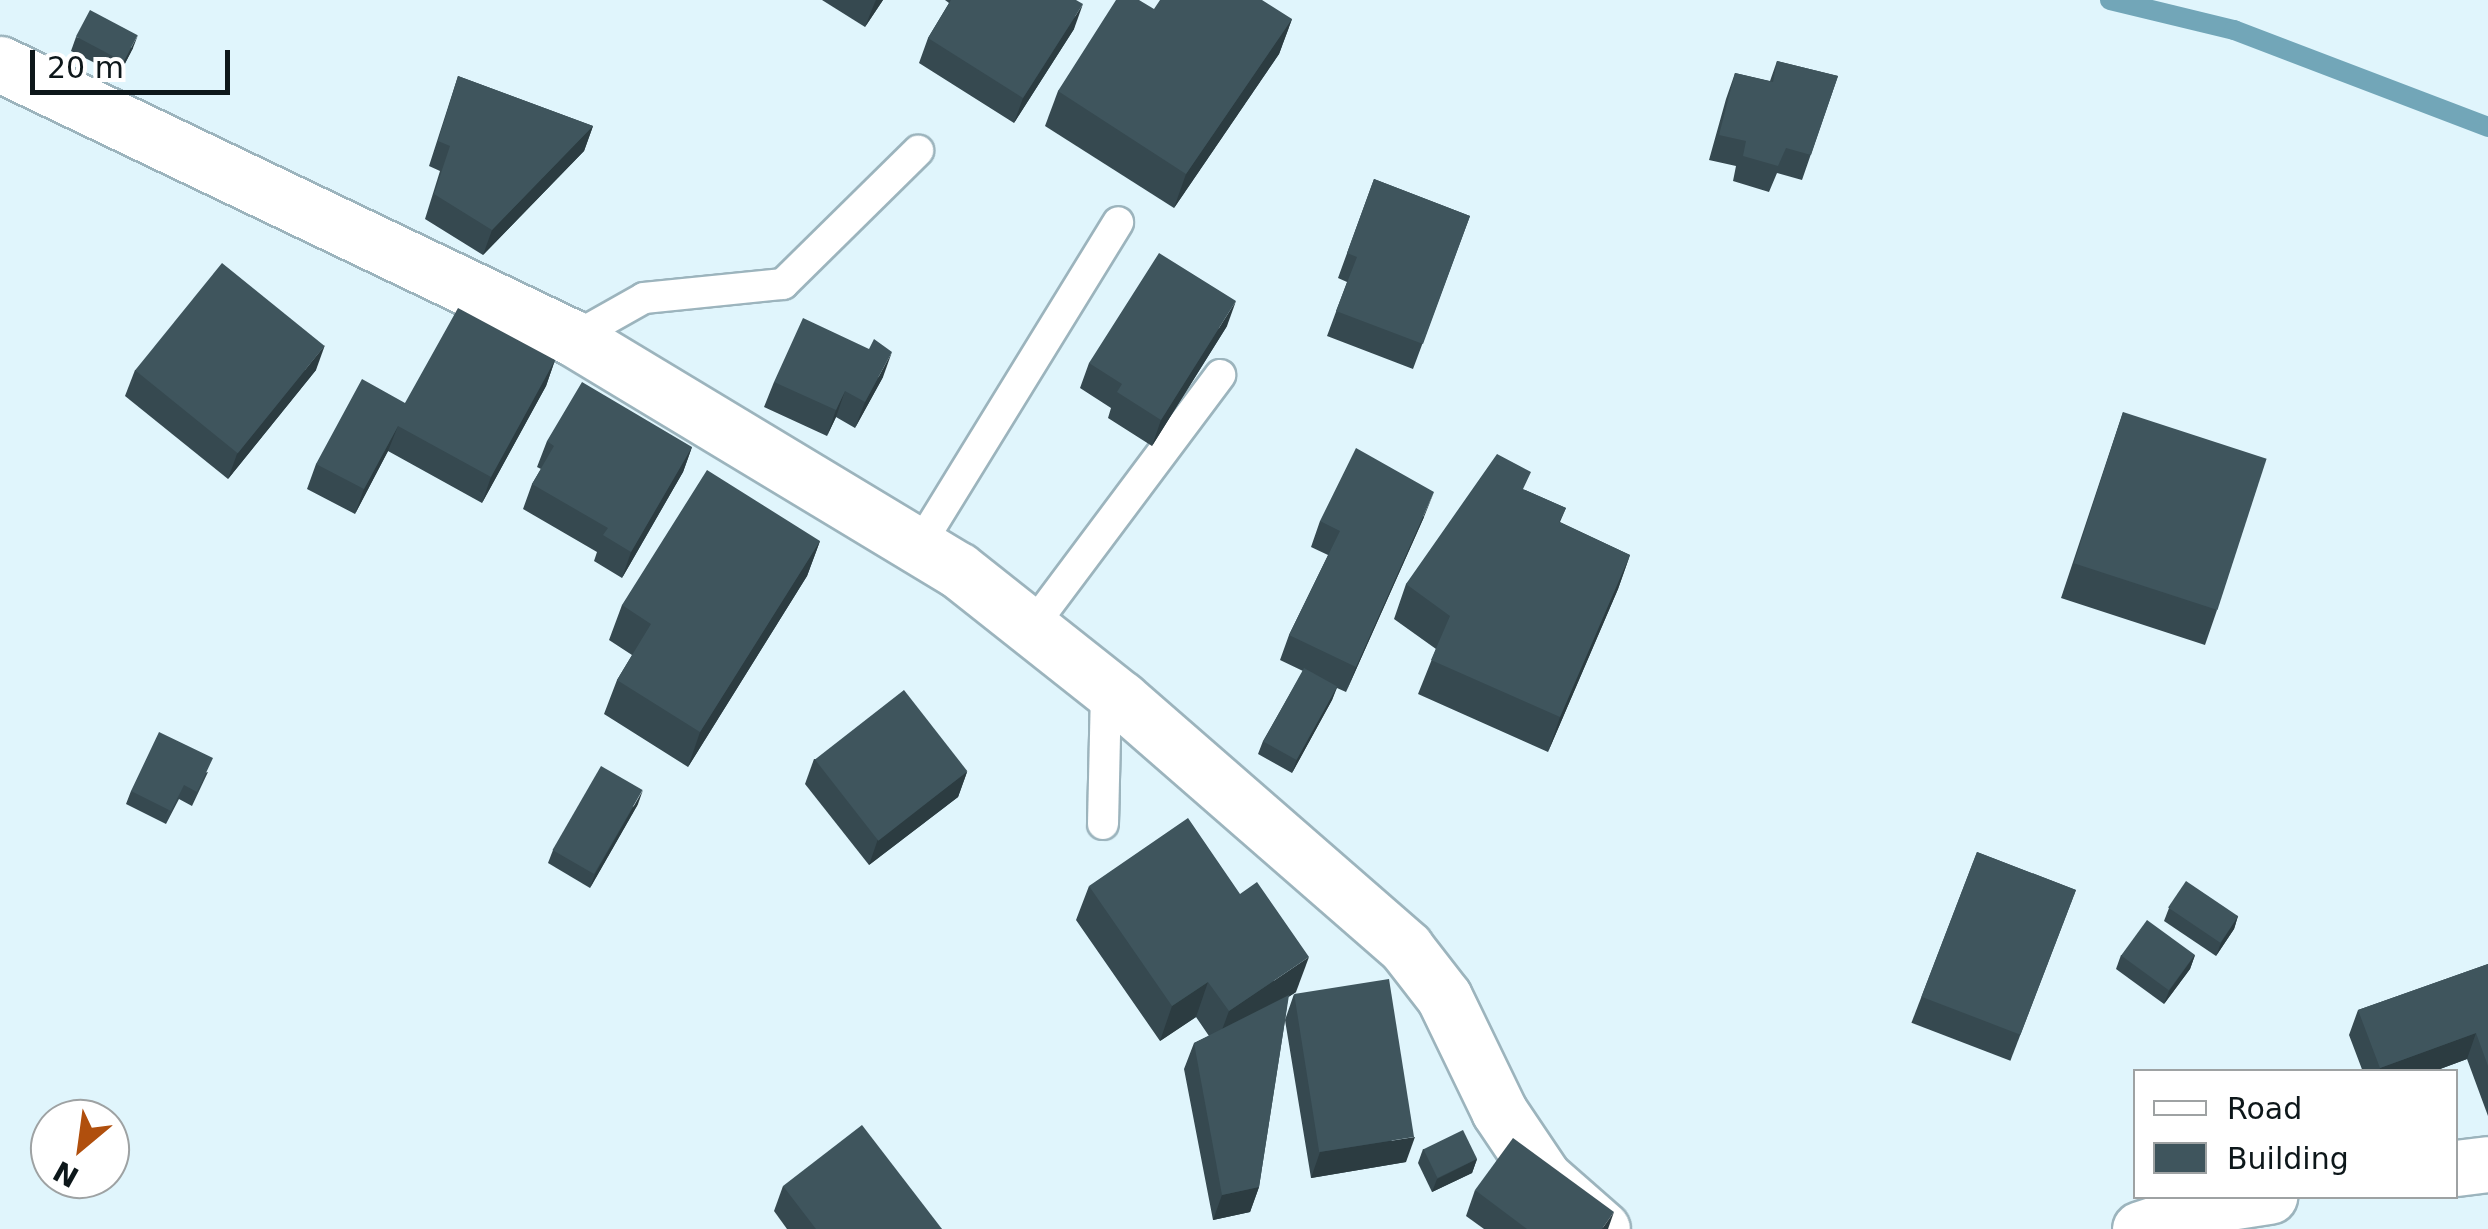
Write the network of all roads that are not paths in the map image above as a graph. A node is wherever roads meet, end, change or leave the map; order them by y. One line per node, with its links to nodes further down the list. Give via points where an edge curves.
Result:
1 (0, 64): 4 (street)
2 (918, 151): 4 (lane, via 784,284 644,298)
3 (1118, 222): 6 (lane)
4 (574, 338): 6 (street)
5 (1220, 375): 7 (lane)
6 (920, 546): 7 (street)
7 (1032, 628): 8 (street)
8 (1106, 687): 9 (lane); 13 (street, via 1406,948 1444,997 1499,1111 1544,1178)
9 (1103, 824)
10 (2488, 1164): 11 (street)
11 (2458, 1168)
12 (2249, 1199): 14 (street)
13 (1602, 1229)
14 (2140, 1229)

